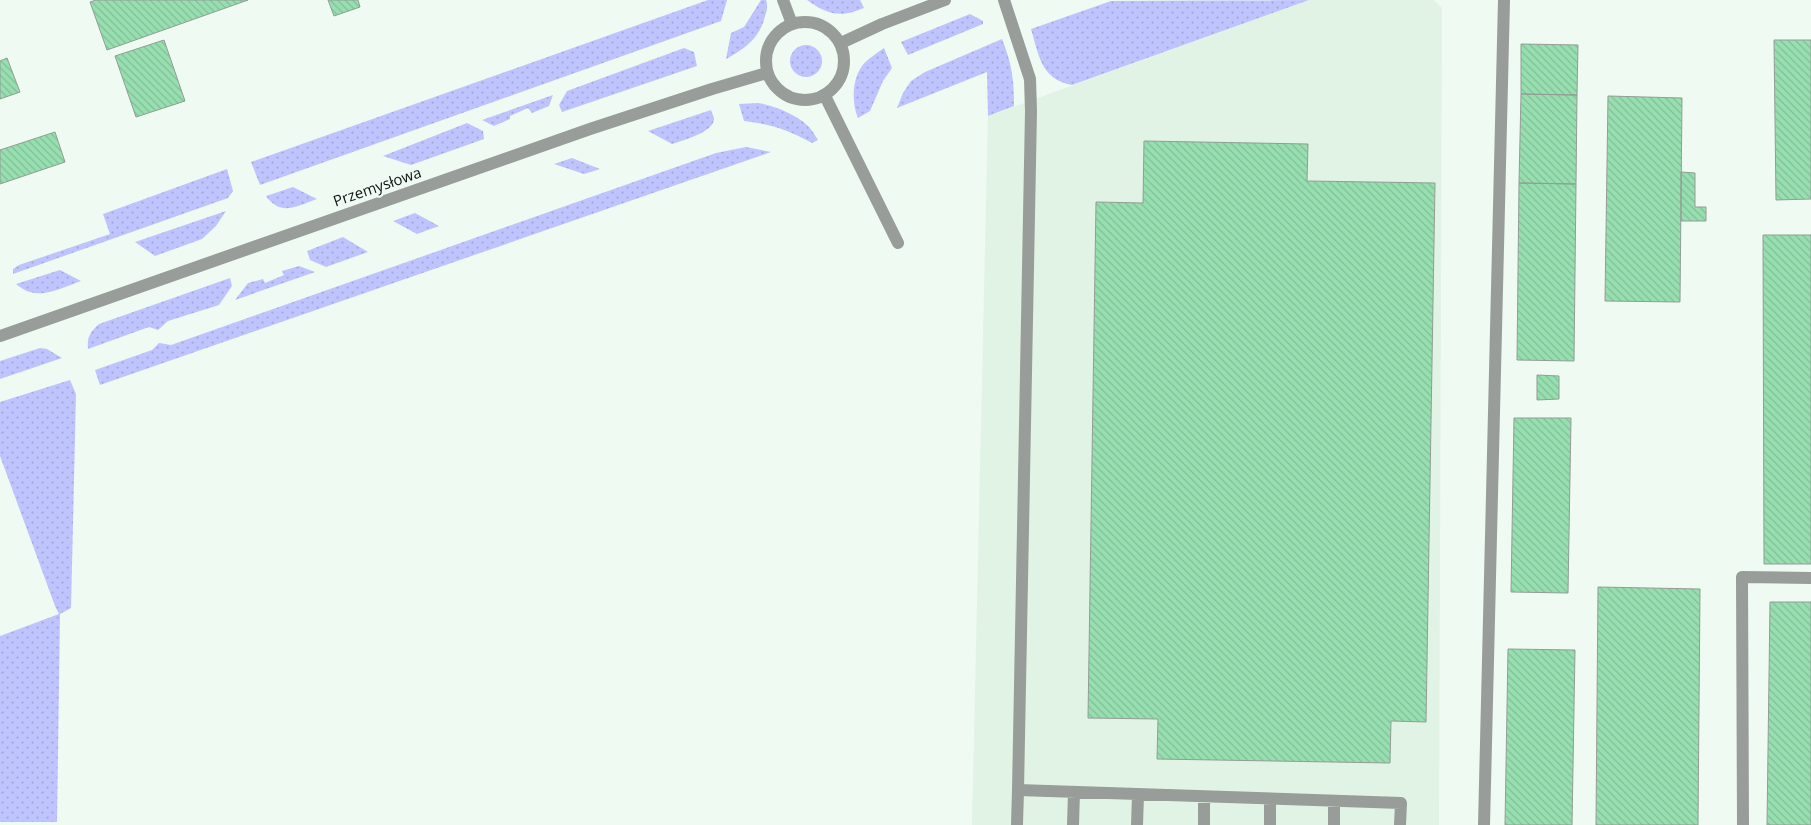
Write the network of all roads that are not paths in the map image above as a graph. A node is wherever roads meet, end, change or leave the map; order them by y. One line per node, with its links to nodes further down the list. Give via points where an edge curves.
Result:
1 (783, 0): 5 (street)
2 (945, 0): 6 (street)
3 (1004, 0): 12 (street, via 1030,79 1031,111)
4 (1504, 0): 25 (street)
5 (792, 24): 6 (street, via 820,24); 7 (street, via 779,31 770,43)
6 (841, 43): 8 (street, via 845,57 844,72 837,86)
7 (767, 73): 8 (street, via 784,95 812,101); 10 (street, Przemysłowa, via 590,129)
8 (825, 96): 9 (street)
9 (898, 243)
10 (0, 336)
11 (1811, 578): 26 (street, via 1742,577)
12 (1018, 790): 13 (street); 18 (street)
13 (1074, 792): 14 (street); 19 (street)
14 (1138, 795): 15 (street); 20 (street)
15 (1204, 797): 16 (street); 21 (street)
16 (1270, 799): 17 (street); 22 (street)
17 (1334, 801): 23 (street); 24 (street, via 1401,803)
18 (1017, 825)
19 (1073, 825)
20 (1137, 825)
21 (1204, 825)
22 (1270, 825)
23 (1334, 825)
24 (1400, 825)
25 (1484, 825)
26 (1743, 825)

